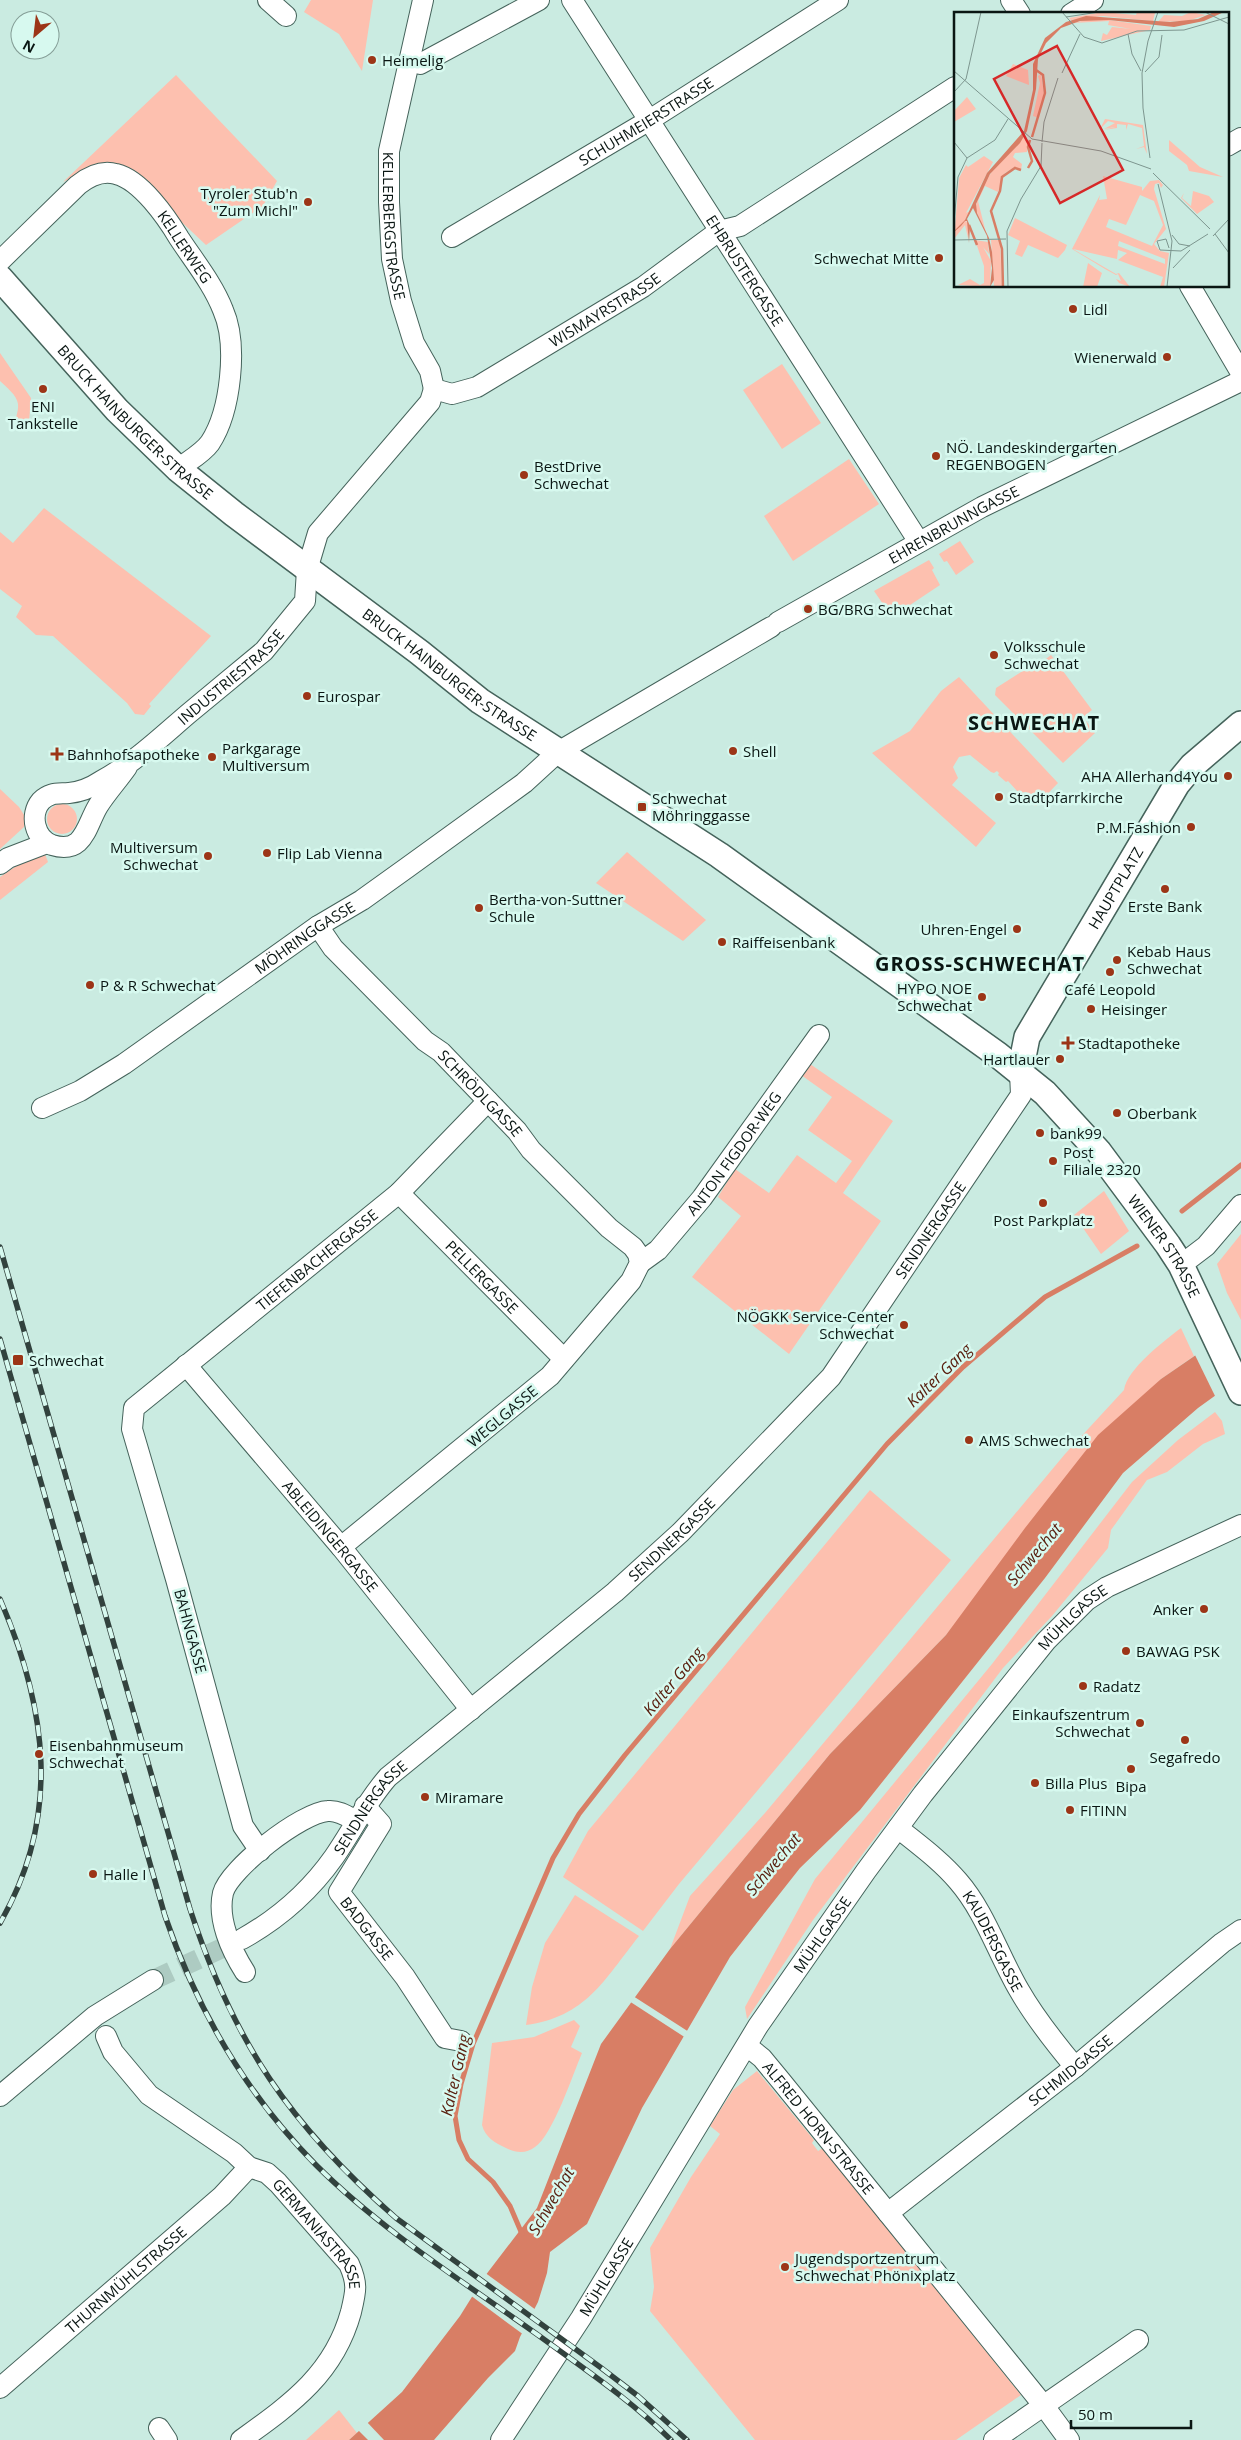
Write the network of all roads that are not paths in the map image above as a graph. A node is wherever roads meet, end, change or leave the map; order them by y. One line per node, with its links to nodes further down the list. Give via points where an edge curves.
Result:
1 (268, 0): 10 (street)
2 (423, 0): 23 (street, KELLERBERGSTRASSE, via 389,151 389,202 392,259 401,301 414,343 430,371)
3 (539, 0): 11 (street)
4 (572, 0): 13 (street, EHBRUSTERGASSE)
5 (838, 0): 13 (street, SCHUHMEIERSTRASSE)
6 (1012, 0): 8 (street)
7 (1093, 0): 9 (street)
8 (1019, 12)
9 (1073, 12)
10 (286, 16)
11 (420, 64)
12 (954, 88): 16 (street, WISMAYRSTRASSE, via 740,226)
13 (648, 121): 16 (street, EHBRUSTERGASSE); 17 (street, SCHUHMEIERSTRASSE)
14 (1241, 138): 15 (street)
15 (1228, 145)
16 (718, 231): 23 (street, WISMAYRSTRASSE, via 643,287 477,387 452,394); 25 (street, EHBRUSTERGASSE)
17 (452, 237)
18 (0, 261): 24 (street, KELLERWEG, via 91,175 116,174 140,188 162,211 217,296 230,334 228,394 217,428 210,442)
19 (0, 278): 24 (main road, BRUCK HAINBURGER-STRASSE, via 117,410)
20 (1191, 288): 21 (street)
21 (1241, 373)
22 (1241, 381): 25 (street, EHRENBRUNNGASSE, via 982,507)
23 (434, 390): 26 (street, via 430,402 318,533)
24 (178, 469): 26 (main road, BRUCK HAINBURGER-STRASSE)
25 (918, 542): 28 (street, EHRENBRUNNGASSE)
26 (307, 570): 28 (main road, BRUCK HAINBURGER-STRASSE, via 480,701); 29 (street, INDUSTRIESTRASSE, via 304,601 264,651)
27 (1241, 724): 37 (main road, HAUPTPLATZ, via 1192,766 1177,784 1027,1037)
28 (558, 752): 35 (street, MÖHRINGGASSE, via 524,783 362,900); 37 (main road, BRUCK HAINBURGER-STRASSE, via 719,854)
29 (127, 767): 30 (street, INDUSTRIESTRASSE, via 95,785); 31 (street, INDUSTRIESTRASSE)
30 (69, 793): 31 (street, via 84,804); 32 (street, INDUSTRIESTRASSE, via 51,794 42,800 35,816)
31 (90, 823): 33 (street, INDUSTRIESTRASSE, via 82,839 71,846 60,848)
32 (35, 827): 33 (street); 34 (street)
33 (47, 843): 34 (street)
34 (4, 861)
35 (318, 926): 38 (street, SCHRÖDLGASSE, via 333,948); 39 (street, MÖHRINGGASSE, via 124,1064 80,1091)
36 (819, 1035): 42 (street, ANTON FIGDOR-WEG, via 702,1198 658,1250)
37 (1020, 1072): 43 (main road, WIENER STRASSE, via 1045,1093 1099,1152); 50 (street, SENDNERGASSE, via 1021,1094 831,1377 681,1532 615,1592)
38 (488, 1101): 40 (street, TIEFENBACHERGASSE); 42 (street, SCHRÖDLGASSE, via 531,1150 609,1228 634,1247)
39 (42, 1108)
40 (399, 1193): 44 (street, PELLERGASSE); 45 (street, TIEFENBACHERGASSE)
41 (1241, 1205): 43 (street, via 1206,1246)
42 (640, 1263): 44 (street, WEGLGASSE, via 631,1281)
43 (1181, 1265): 46 (main road, WIENER STRASSE)
44 (564, 1359): 49 (street, WEGLGASSE, via 528,1395)
45 (186, 1365): 47 (street, TIEFENBACHERGASSE); 49 (street, ABLEIDINGERGASSE)
46 (1241, 1392)
47 (134, 1408): 53 (street, BAHNGASSE, via 132,1430 179,1588 243,1826)
48 (1241, 1525): 52 (street, MÜHLGASSE, via 1107,1587 1088,1600 1046,1641)
49 (341, 1548): 50 (street, ABLEIDINGERGASSE)
50 (471, 1710): 51 (street, SENDNERGASSE, via 397,1768 377,1789)
51 (361, 1814): 53 (street, via 328,1810 317,1813 287,1828); 55 (street, SENDNERGASSE, via 334,1858 306,1890 272,1920); 59 (street, BADGASSE, via 381,1824 338,1892 405,1977 445,2038)
52 (898, 1828): 60 (street, MÜHLGASSE); 61 (street, KAUDERSGASSE, via 936,1857 959,1881 976,1905 1019,1991)
53 (260, 1851): 56 (street, via 226,1884 221,1902 225,1928)
54 (1241, 1930): 61 (street, SCHMIDGASSE)
55 (242, 1939)
56 (245, 1972)
57 (153, 1980): 62 (street, via 94,2016)
58 (106, 2036): 63 (street, GERMANIASTRASSE, via 113,2052 149,2095 234,2153)
59 (461, 2041)
60 (746, 2046): 64 (street, ALFRED HORN-STRASSE, via 762,2058); 69 (street, MÜHLGASSE, via 581,2318)
61 (1076, 2066): 64 (street, SCHMIDGASSE)
62 (0, 2096)
63 (249, 2167): 66 (street, THURNMÜHLSTRASSE, via 222,2196); 68 (street, GERMANIASTRASSE, via 267,2174 278,2183 349,2264 356,2289 342,2337 320,2374 289,2405)
64 (893, 2210): 67 (street, ALFRED HORN-STRASSE)
65 (1138, 2340): 67 (street)
66 (0, 2388)
67 (1044, 2406): 70 (street); 71 (street, ALFRED HORN-STRASSE)
68 (242, 2440)
69 (501, 2440)
70 (994, 2440)
71 (1069, 2440)

